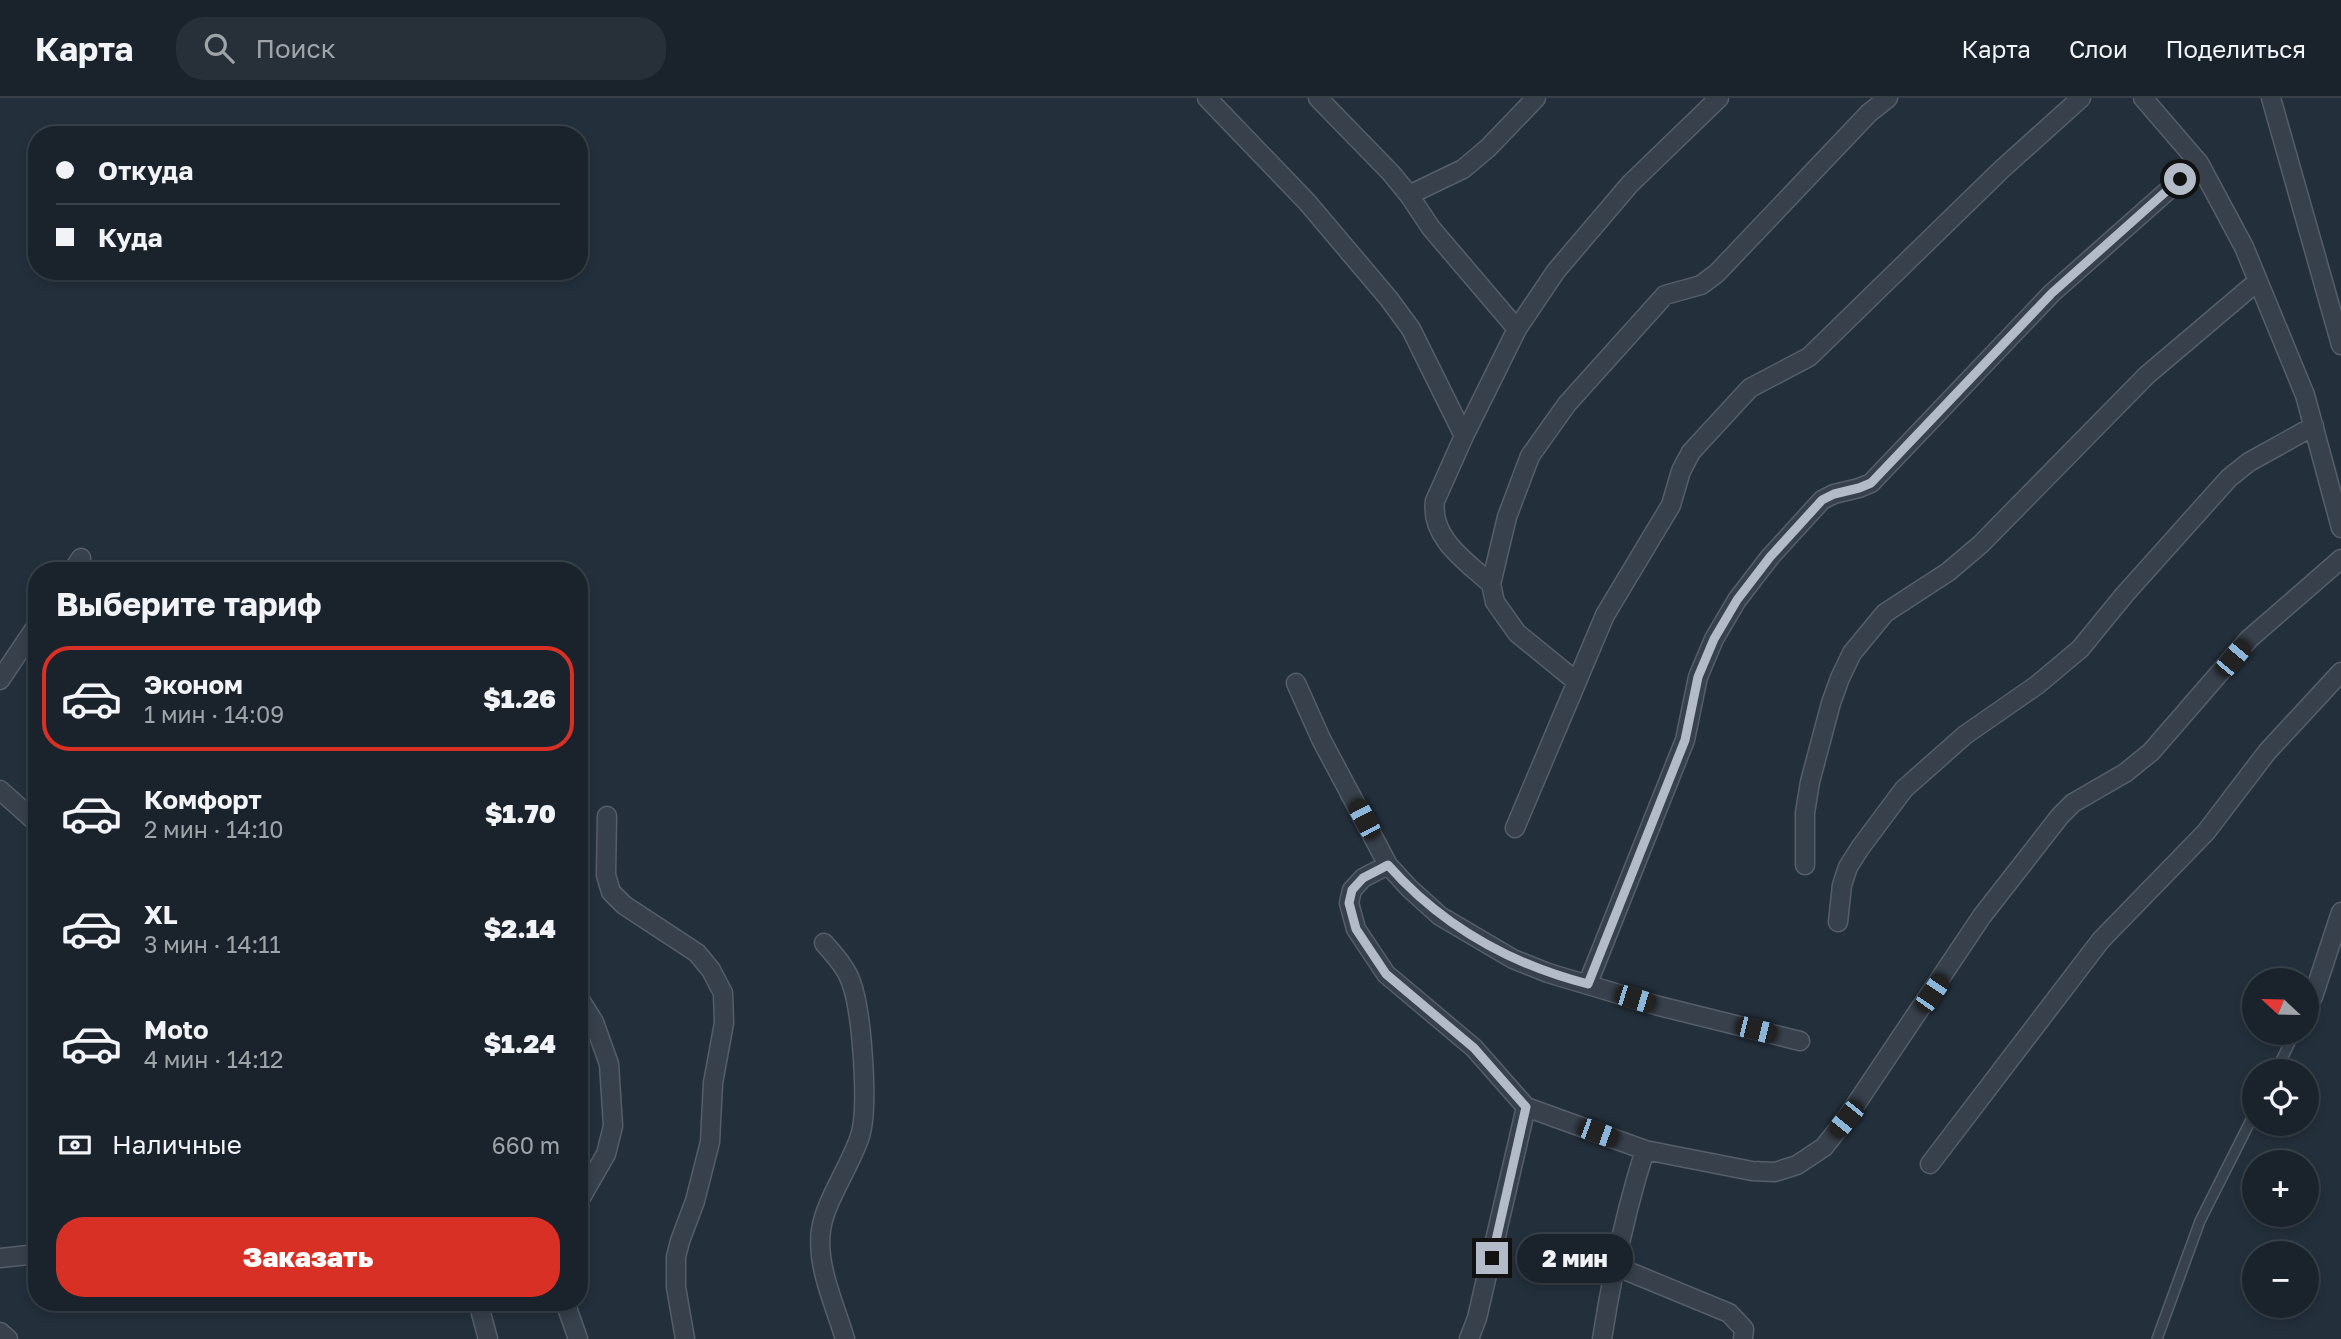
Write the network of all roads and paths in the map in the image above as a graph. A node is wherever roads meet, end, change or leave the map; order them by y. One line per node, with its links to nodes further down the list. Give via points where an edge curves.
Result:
1 (1207, 98): 15 (street, via 1307,202 1389,299 1411,329)
2 (1318, 98): 10 (street)
3 (1536, 98): 10 (street, via 1463,169)
4 (1719, 98): 12 (street, via 1630,184 1556,271)
5 (1888, 98): 18 (street, via 1717,273 1701,285 1665,295 1567,404 1530,456 1507,517)
6 (2081, 98): 23 (street, via 1808,357 1750,388 1691,452 1671,505 1605,615)
7 (2143, 98): 9 (street)
8 (2271, 98): 13 (street)
9 (2199, 163): 11 (street); 34 (street, via 2052,293 1871,483 1822,500 1737,600 1698,677 1685,740)
10 (1409, 195): 12 (street, via 1430,228)
11 (2258, 281): 14 (street); 28 (street, via 2147,375 1981,544 1885,613 1852,653 1831,704 1810,782)
12 (1517, 329): 15 (street)
13 (2341, 345)
14 (2314, 426): 16 (street); 31 (street, via 2249,462 2230,478 2080,649 1965,735 1904,789 1848,867)
15 (1464, 436): 18 (street, via 1433,511 1444,539)
16 (2341, 528)
17 (2341, 559): 39 (street, via 2249,639 2151,752 2060,816 1982,916 1824,1147 1797,1165 1775,1172)
18 (1490, 584): 23 (street, via 1495,602 1517,633)
19 (28, 638): 21 (street)
20 (2341, 672): 40 (street, via 2267,752 2206,832 2101,940)
21 (0, 680)
22 (1296, 682): 29 (street)
23 (1577, 682): 27 (street)
24 (0, 790): 25 (street)
25 (28, 815)
26 (607, 816): 51 (street, via 606,875 611,892 697,953 723,993 724,1023 713,1083 710,1142 676,1257)
27 (1515, 828)
28 (1805, 864)
29 (1388, 865): 34 (street, via 1440,916 1513,959); 37 (street, via 1363,878 1352,890 1349,903 1356,929 1386,974 1474,1048)
30 (2341, 912): 33 (street)
31 (1838, 922)
32 (824, 943): 52 (street, via 851,982 864,1077 862,1132 821,1228 824,1271)
33 (2319, 977)
34 (1588, 984): 36 (street)
35 (588, 1012): 41 (street, via 609,1064 613,1126 606,1153)
36 (1800, 1041)
37 (1526, 1107): 39 (street); 53 (street)
38 (2243, 1136): 56 (lane, via 2200,1221)
39 (1645, 1150): 44 (street)
40 (1930, 1164)
41 (588, 1185)
42 (28, 1255): 43 (street)
43 (0, 1258)
44 (1615, 1266): 54 (street); 55 (street, via 1729,1313 1744,1329)
45 (480, 1311): 49 (street)
46 (568, 1311): 50 (street)
47 (0, 1332): 48 (street)
48 (8, 1339)
49 (488, 1339)
50 (578, 1339)
51 (685, 1339)
52 (845, 1339)
53 (1469, 1339)
54 (1602, 1339)
55 (1743, 1339)
56 (2157, 1339)

